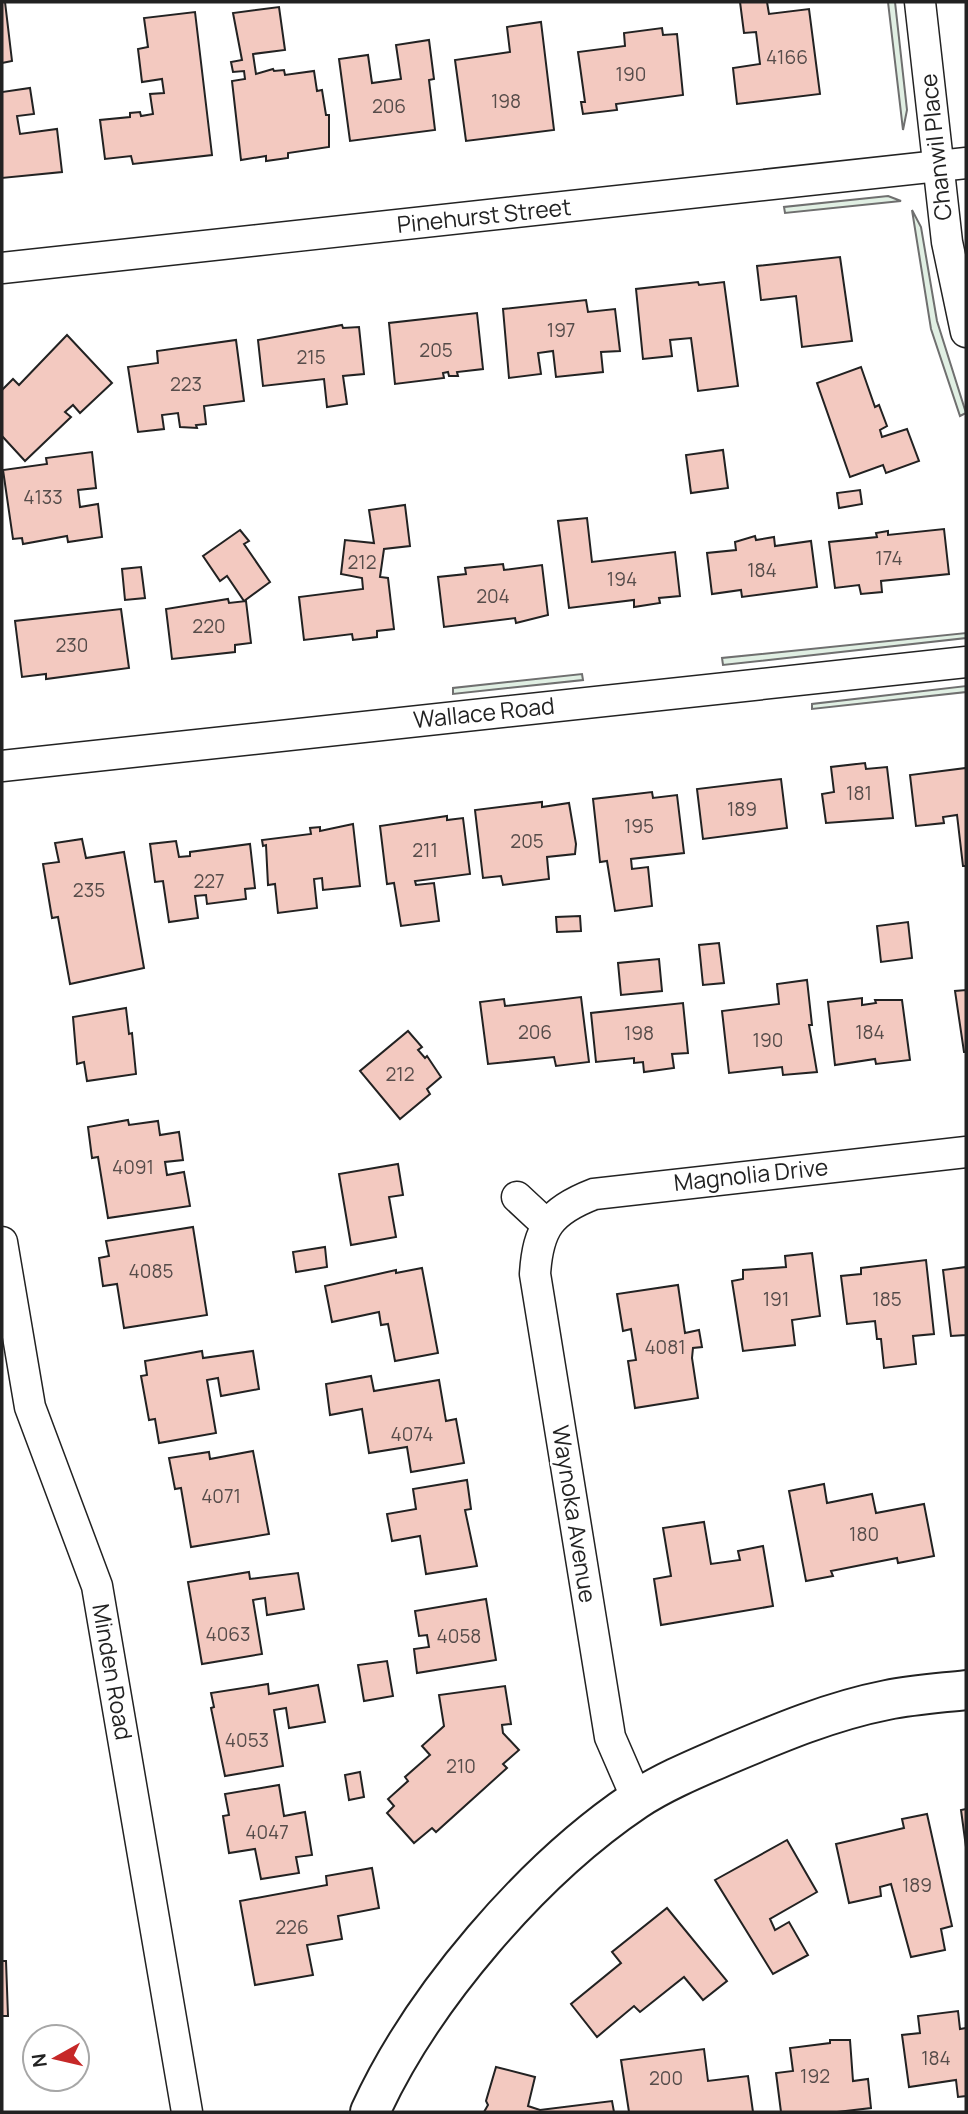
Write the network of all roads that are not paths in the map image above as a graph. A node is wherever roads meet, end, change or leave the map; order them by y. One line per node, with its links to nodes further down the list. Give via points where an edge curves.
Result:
1 (920, 2): 2 (street, Chanwil Place)
2 (952, 165): 3 (street, Pinehurst Street); 4 (street, Chanwil Place, via 949,253)
3 (2, 268)
4 (966, 332)
5 (966, 662): 6 (street, Wallace Road)
6 (2, 766)
7 (966, 1152): 9 (street, Magnolia Drive, via 594,1194 568,1204)
8 (517, 1197): 9 (street)
9 (546, 1224): 12 (street, Waynoka Avenue, via 537,1248 537,1287 610,1737)
10 (2, 1242): 13 (street, Minden Road, via 30,1407 97,1586)
11 (966, 1690): 12 (main road, via 888,1700 784,1731)
12 (637, 1799): 14 (main road, via 553,1870 458,1970 397,2059)
13 (187, 2112)
14 (370, 2112)

